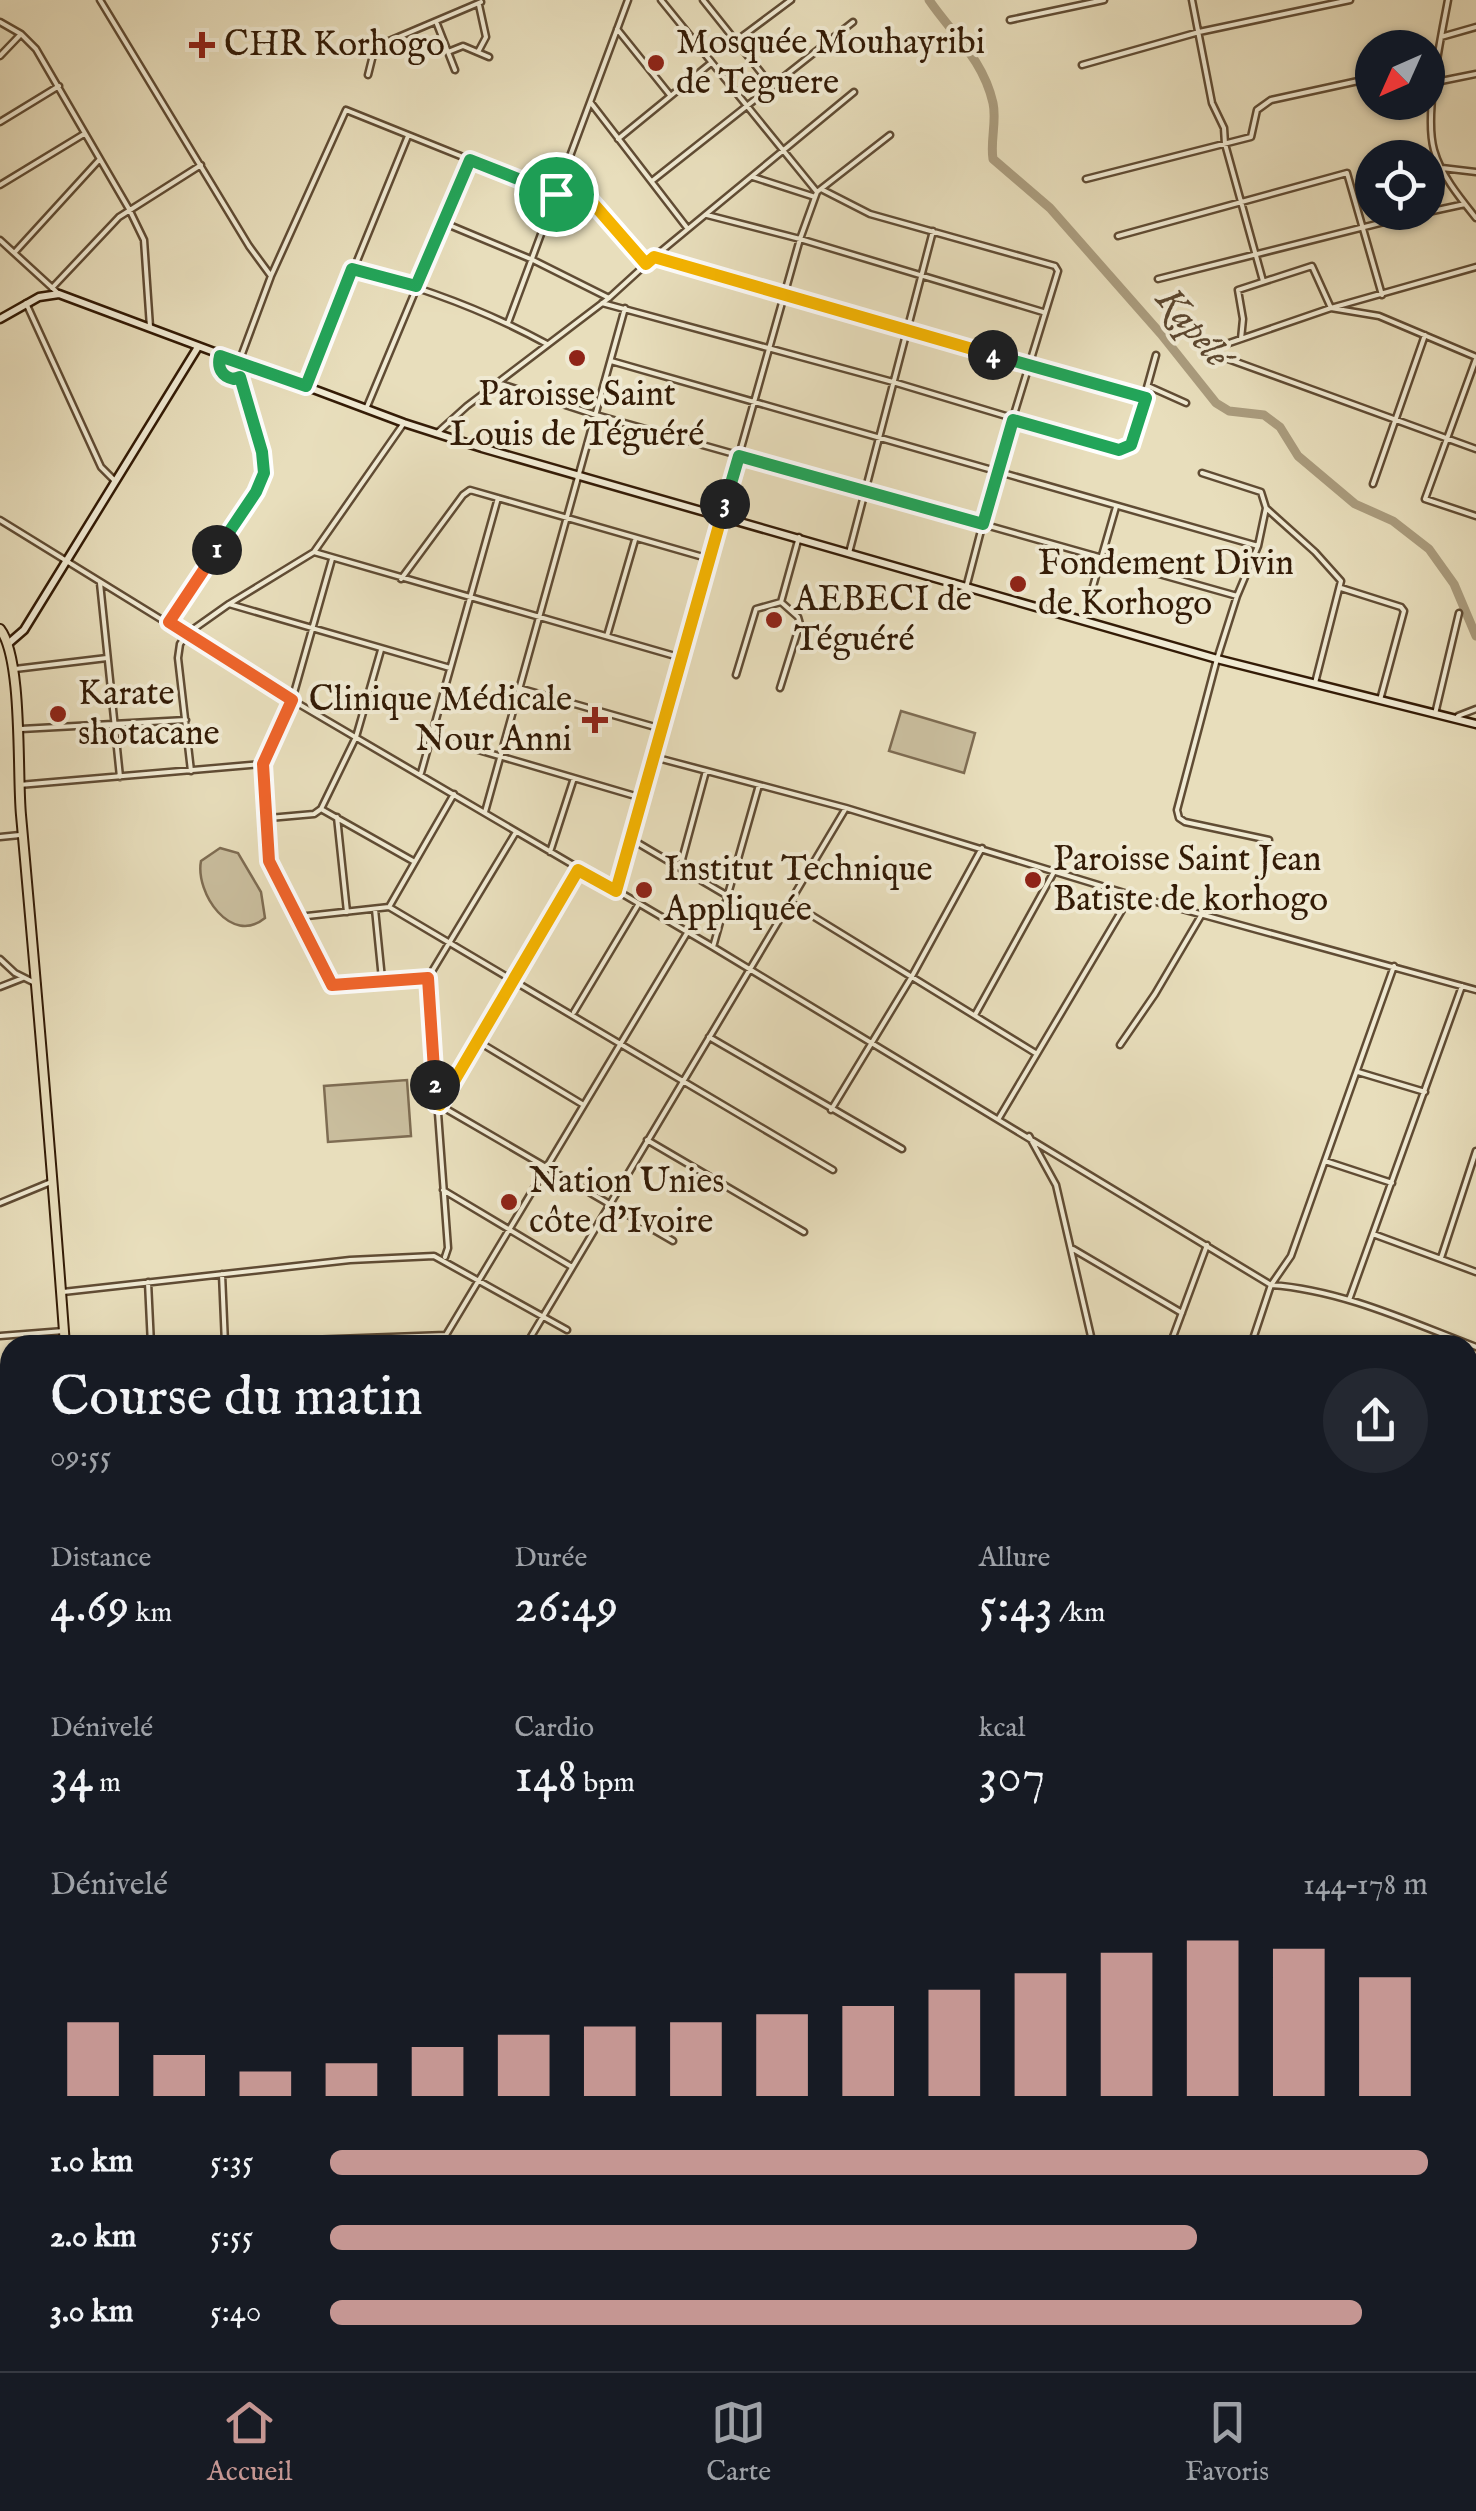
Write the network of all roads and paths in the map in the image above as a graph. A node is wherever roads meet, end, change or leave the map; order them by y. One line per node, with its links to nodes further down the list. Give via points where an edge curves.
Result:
1 (100, 0): 50 (street)
2 (628, 0): 18 (street)
3 (661, 0): 28 (street)
4 (702, 0): 23 (street)
5 (791, 0): 23 (street)
6 (1060, 0): 12 (street)
7 (1104, 0): 12 (street)
8 (1192, 0): 20 (street)
9 (1350, 0): 20 (street)
10 (1448, 0): 19 (street)
11 (480, 3): 15 (street); 25 (street, via 486,38)
12 (1060, 10): 13 (street)
13 (1010, 20)
14 (0, 22): 21 (street)
15 (436, 22): 24 (street); 32 (street, via 375,47)
16 (853, 22): 35 (street)
17 (1476, 27): 22 (street)
18 (617, 29): 38 (street); 39 (street)
19 (1442, 30)
20 (1199, 32): 29 (street); 46 (street)
21 (20, 34): 26 (street); 36 (street)
22 (1445, 36)
23 (736, 41): 35 (street)
24 (448, 52): 25 (street, via 463,46); 30 (street)
25 (478, 52): 27 (street)
26 (0, 56)
27 (489, 57)
28 (711, 63): 38 (street); 40 (street)
29 (1082, 65)
30 (455, 70)
31 (1476, 74): 33 (street)
32 (368, 75)
33 (1445, 80)
34 (1355, 82): 46 (street, via 1271,100 1257,110 1251,137)
35 (772, 85): 40 (street)
36 (59, 86): 41 (street); 42 (street)
37 (854, 92): 47 (street)
38 (670, 95): 45 (street)
39 (591, 104): 45 (street); 52 (street)
40 (745, 106): 47 (street); 57 (street)
41 (0, 122)
42 (84, 134): 48 (street); 58 (street)
43 (890, 134): 59 (street)
44 (408, 136): 49 (street); 82 (street); 83 (street, via 345,111)
45 (618, 139): 57 (street)
46 (1224, 144): 56 (street); 61 (street)
47 (782, 152): 55 (street); 59 (street)
48 (100, 159): 64 (street); 76 (street)
49 (470, 160): 60 (street); 68 (street)
50 (202, 165): 64 (street); 83 (street)
51 (1445, 168): 53 (street)
52 (564, 170): 60 (street); 80 (street)
53 (1476, 172)
54 (1445, 173): 63 (street)
55 (752, 176): 59 (street); 66 (street)
56 (1086, 179)
57 (652, 181): 70 (street)
58 (0, 185)
59 (818, 193): 72 (street); 74 (street)
60 (556, 194): 79 (street)
61 (1240, 202): 62 (street, via 1346,173); 73 (street); 77 (street)
62 (1355, 203)
63 (1465, 204): 65 (street); 67 (street)
64 (129, 208): 88 (street); 99 (street, via 144,240)
65 (1445, 208)
66 (707, 215): 70 (street); 74 (street)
67 (1476, 218)
68 (442, 222): 79 (street); 87 (street)
69 (1355, 228): 77 (street)
70 (688, 229): 78 (street)
71 (1363, 230): 90 (street)
72 (933, 231): 84 (street); 96 (street, via 1054,266)
73 (1118, 236)
74 (800, 239): 84 (street); 89 (street)
75 (0, 240): 76 (street)
76 (14, 252): 88 (street)
77 (1254, 254): 85 (street); 86 (street)
78 (654, 257): 80 (street); 89 (street)
79 (533, 260): 91 (street); 98 (street)
80 (646, 264): 91 (street)
81 (1476, 267): 90 (street)
82 (352, 269): 87 (street); 116 (street)
83 (271, 276): 110 (street)
84 (922, 276): 96 (street); 100 (street)
85 (1158, 280)
86 (1263, 280): 95 (street, via 1312,266); 102 (street, via 1238,290)
87 (416, 286): 98 (street); 121 (street)
88 (56, 291): 92 (street); 99 (street)
89 (784, 295): 100 (street); 105 (street)
90 (1382, 295): 95 (street)
91 (610, 298): 93 (street)
92 (26, 303): 97 (street); 134 (street, via 101,467)
93 (602, 303): 94 (street); 103 (street)
94 (625, 308): 105 (street); 109 (street)
95 (1331, 308): 101 (street, via 1379,316); 102 (street)
96 (1045, 312): 111 (street)
97 (0, 319)
98 (508, 323): 103 (street)
99 (150, 327): 104 (street)
100 (909, 330): 111 (street); 114 (street)
101 (1425, 335): 108 (street); 124 (street)
102 (1241, 338): 124 (street, via 1206,351)
103 (548, 345): 115 (street)
104 (198, 347): 106 (street); 134 (street)
105 (769, 350): 114 (street); 119 (street)
106 (220, 356): 110 (street); 113 (street, via 224,374)
107 (1156, 356): 117 (street)
108 (1476, 358): 127 (street)
109 (610, 360): 119 (street); 122 (street)
110 (239, 362): 112 (street)
111 (1028, 365): 118 (street); 123 (street)
112 (249, 366): 113 (street); 116 (street)
113 (240, 377): 165 (street, via 264,473)
114 (893, 382): 123 (street); 128 (street)
115 (498, 383): 122 (street); 126 (street)
116 (306, 386): 121 (street)
117 (1148, 386): 118 (street); 120 (street)
118 (1146, 398): 123 (street, via 1126,449)
119 (754, 403): 128 (street); 130 (street)
120 (1186, 403)
121 (366, 409): 125 (street)
122 (596, 415): 130 (street); 133 (street)
123 (1013, 420): 131 (street)
124 (1395, 420): 127 (street); 135 (street)
125 (404, 423): 126 (street); 148 (street)
126 (436, 434): 133 (street)
127 (1447, 438): 129 (street); 141 (street, via 1425,499)
128 (878, 439): 131 (street); 136 (street)
129 (1476, 449)
130 (739, 456): 136 (street); 140 (street)
131 (996, 473): 138 (street); 144 (street)
132 (1202, 473): 139 (street, via 1261,492)
133 (580, 477): 140 (street); 142 (street)
134 (115, 481): 152 (street)
135 (1373, 484)
136 (866, 491): 144 (street); 149 (street)
137 (498, 498): 142 (street); 154 (street, via 466,491); 159 (street)
138 (1116, 507): 147 (street); 150 (street)
139 (1266, 508): 147 (street); 157 (street, via 1315,552)
140 (722, 516): 145 (street); 153 (street)
141 (1476, 516)
142 (568, 518): 146 (street); 163 (street)
143 (0, 520): 152 (street)
144 (983, 524): 150 (street); 156 (street)
145 (798, 537): 149 (street); 160 (street)
146 (635, 538): 153 (street); 169 (street)
147 (1258, 546): 158 (street)
148 (314, 552): 151 (street); 161 (street)
149 (849, 553): 156 (street)
150 (1102, 558): 158 (street); 164 (street)
151 (332, 559): 154 (street); 167 (street)
152 (68, 560): 155 (street); 170 (street)
153 (710, 560): 173 (street)
154 (401, 579): 159 (street)
155 (100, 580): 165 (street); 172 (street)
156 (966, 588): 164 (street)
157 (1341, 588): 178 (street); 182 (street, via 1404,610)
158 (1237, 596): 174 (street)
159 (471, 597): 163 (street); 176 (street)
160 (782, 602): 177 (street, via 756,609); 180 (street, via 800,624)
161 (229, 604): 167 (street); 168 (street)
162 (1459, 613): 184 (street)
163 (541, 617): 169 (street); 179 (street)
164 (1083, 621): 174 (street)
165 (169, 622): 168 (street)
166 (0, 629): 170 (main road)
167 (313, 630): 171 (street); 181 (street)
168 (188, 633): 181 (street); 186 (street, via 178,658)
169 (607, 636): 173 (street)
170 (9, 643): 175 (main road)
171 (381, 650): 176 (street); 192 (street)
172 (107, 658): 175 (street); 188 (street)
173 (682, 658): 189 (street)
174 (1217, 659): 178 (street); 214 (street, via 1179,818)
175 (14, 668): 190 (main road)
176 (450, 668): 191 (street)
177 (736, 675)
178 (1315, 684): 182 (street)
179 (520, 688): 189 (street); 193 (street)
180 (780, 688)
181 (292, 700): 192 (street); 195 (street)
182 (1380, 700): 184 (street)
183 (1476, 709): 185 (street)
184 (1435, 714): 185 (street)
185 (1453, 718): 187 (street)
186 (186, 720): 188 (street); 196 (street)
187 (1476, 724)
188 (114, 726): 190 (street); 199 (street)
189 (662, 729): 194 (street)
190 (16, 730): 202 (main road)
191 (431, 736): 193 (street); 198 (street)
192 (356, 737): 198 (street); 206 (street)
193 (501, 757): 200 (street); 207 (street)
194 (654, 757): 197 (street); 204 (street)
195 (263, 764): 196 (street); 209 (street)
196 (190, 771): 199 (street)
197 (706, 771): 201 (street); 218 (street)
198 (420, 774): 203 (street)
199 (120, 777): 202 (street)
200 (574, 778): 204 (street); 216 (street)
201 (760, 785): 205 (street); 223 (street)
202 (19, 786): 211 (main road)
203 (454, 794): 207 (street); 217 (street)
204 (642, 798): 213 (street)
205 (846, 808): 215 (street); 224 (street)
206 (321, 809): 208 (street); 209 (street)
207 (485, 812): 210 (street)
208 (337, 816): 217 (street); 228 (street)
209 (268, 818): 230 (street, via 269,861)
210 (517, 832): 216 (street); 232 (street)
211 (23, 834): 212 (street); 242 (main road)
212 (0, 836)
213 (630, 839): 218 (street); 221 (street)
214 (1269, 840)
215 (982, 848): 220 (street); 239 (street)
216 (550, 852): 219 (street)
217 (414, 862): 226 (street)
218 (680, 868): 223 (street)
219 (578, 870): 221 (street); 241 (street)
220 (1054, 870): 222 (street); 247 (street)
221 (616, 891): 225 (street)
222 (1131, 895): 229 (street); 253 (street)
223 (727, 896): 233 (street)
224 (790, 902): 236 (street); 239 (street)
225 (638, 905): 231 (street); 246 (street)
226 (389, 908): 227 (street); 232 (street)
227 (375, 909): 228 (street); 240 (street)
228 (347, 912): 230 (street)
229 (1202, 914): 235 (street); 252 (street)
230 (298, 917): 240 (street, via 332,985)
231 (687, 932): 233 (street); 251 (street)
232 (450, 943): 238 (street); 241 (street)
233 (713, 947): 236 (street)
234 (0, 959): 237 (street)
235 (1394, 966): 243 (street); 254 (street)
236 (749, 970): 248 (street); 250 (street)
237 (23, 978): 242 (street); 244 (street)
238 (428, 978): 240 (street); 257 (street)
239 (911, 978): 247 (street); 250 (street)
240 (382, 980)
241 (514, 982): 246 (street); 249 (street)
242 (36, 984): 268 (main road)
243 (1462, 986): 245 (street); 256 (street)
244 (0, 987)
245 (1476, 990)
246 (573, 1014): 251 (street)
247 (974, 1016): 253 (street)
248 (709, 1038): 255 (street); 259 (street)
249 (479, 1042): 257 (street); 258 (street)
250 (872, 1043): 259 (street); 260 (street)
251 (622, 1044): 255 (street); 258 (street)
252 (1120, 1045)
253 (1037, 1054): 260 (street)
254 (1358, 1072): 256 (street); 265 (street)
255 (682, 1080): 262 (street); 267 (street)
256 (1426, 1092): 269 (street)
257 (438, 1105): 266 (street); 270 (street)
258 (584, 1105): 266 (street)
259 (831, 1110): 263 (street)
260 (999, 1118): 261 (street)
261 (1029, 1136): 277 (street); 278 (street, via 1056,1185)
262 (647, 1140): 272 (street); 274 (street)
263 (902, 1149)
264 (1476, 1151): 279 (street)
265 (1325, 1161): 269 (street); 286 (street, via 1291,1256)
266 (547, 1168): 272 (street); 273 (street)
267 (832, 1170)
268 (53, 1181): 271 (street); 287 (main road)
269 (1392, 1183): 275 (street)
270 (442, 1190): 273 (street); 280 (street)
271 (0, 1203)
272 (609, 1204): 276 (street); 281 (street)
273 (510, 1229): 281 (street); 284 (street)
274 (804, 1232)
275 (1373, 1234): 279 (street); 288 (street)
276 (673, 1241)
277 (1207, 1245): 286 (street); 289 (street)
278 (1073, 1249): 289 (street); 299 (street)
279 (1441, 1258): 282 (street)
280 (444, 1259): 283 (street, via 423,1255); 284 (street)
281 (572, 1267): 290 (street)
282 (1476, 1272)
283 (222, 1274): 285 (street); 296 (street)
284 (480, 1280): 290 (street); 297 (street)
285 (148, 1282): 287 (street); 295 (street)
286 (1272, 1285): 288 (street); 301 (street)
287 (61, 1292): 292 (main road)
288 (1349, 1300): 302 (street)
289 (1182, 1313): 300 (street)
290 (543, 1316): 291 (street); 298 (street)
291 (566, 1330)
292 (64, 1331): 293 (street); 294 (main road)
293 (13, 1335)
294 (64, 1335)
295 (151, 1335)
296 (225, 1335)
297 (446, 1335)
298 (532, 1335)
299 (1091, 1335)
300 (1174, 1335)
301 (1254, 1335)
302 (1435, 1335)

